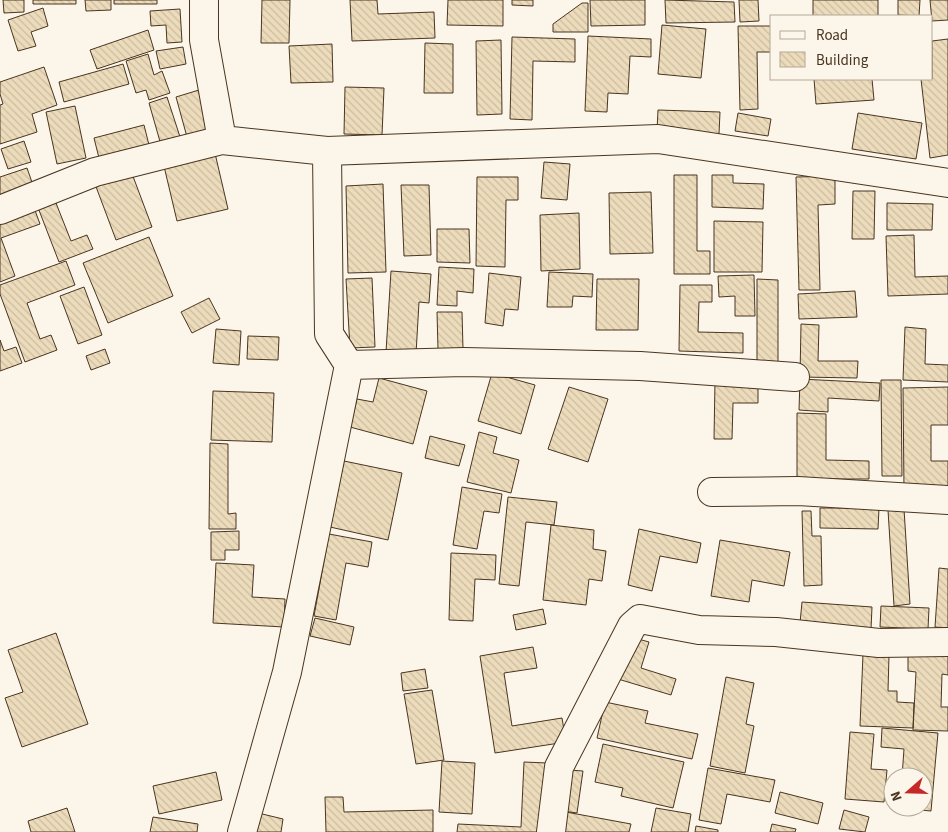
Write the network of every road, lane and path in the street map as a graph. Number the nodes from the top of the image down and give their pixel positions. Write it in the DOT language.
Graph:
graph roads {
  1 [pos="204,0"];
  2 [pos="222,140"];
  3 [pos="327,151"];
  4 [pos="948,183"];
  5 [pos="0,210"];
  6 [pos="349,365"];
  7 [pos="795,376"];
  8 [pos="712,492"];
  9 [pos="948,500"];
  10 [pos="948,642"];
  11 [pos="242,832"];
  12 [pos="551,832"];
  1 -- 2 [label="street"];
  2 -- 3 [label="street"];
  2 -- 5 [label="street"];
  3 -- 4 [label="street"];
  3 -- 6 [label="street"];
  6 -- 7 [label="street"];
  6 -- 11 [label="street"];
  8 -- 9 [label="street"];
  10 -- 12 [label="street"];
}
